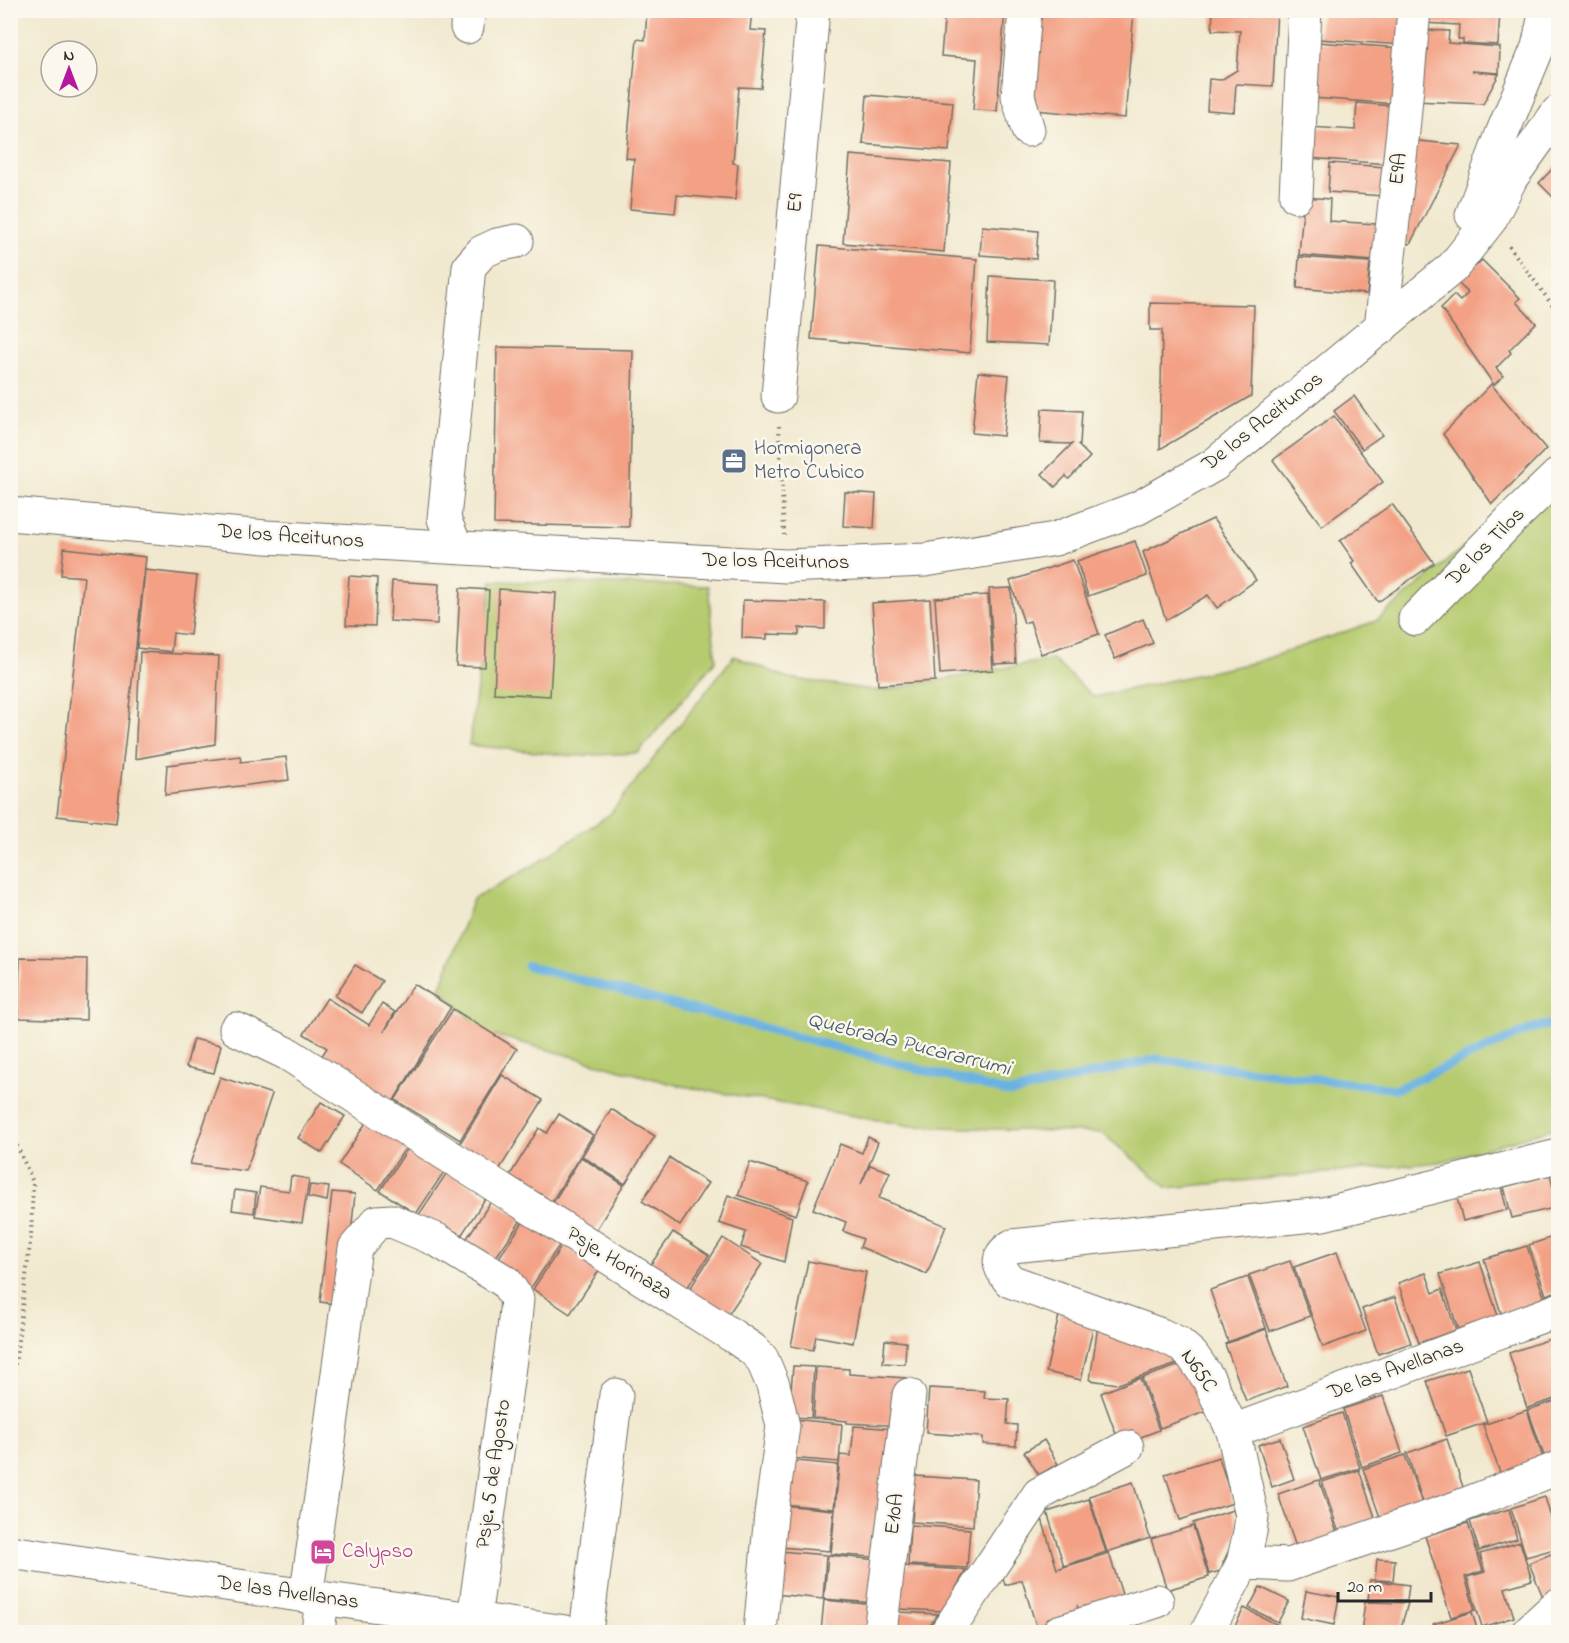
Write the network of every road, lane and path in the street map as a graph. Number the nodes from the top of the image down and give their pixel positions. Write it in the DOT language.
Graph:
graph roads {
  1 [pos="813,10"];
  2 [pos="1025,10"];
  3 [pos="1305,10"];
  4 [pos="1414,10"];
  5 [pos="1546,10"];
  6 [pos="1558,112"];
  7 [pos="1028,130"];
  8 [pos="1296,196"];
  9 [pos="1490,220"];
  10 [pos="517,241"];
  11 [pos="1453,267"];
  12 [pos="1558,313"];
  13 [pos="1380,328"];
  14 [pos="778,396"];
  15 [pos="1558,475"];
  16 [pos="10,514"];
  17 [pos="456,547"];
  18 [pos="786,566"];
  19 [pos="1415,619"];
  20 [pos="236,1029"];
  21 [pos="10,1136"];
  22 [pos="1558,1156"];
  23 [pos="1558,1310"];
  24 [pos="616,1395"];
  25 [pos="909,1395"];
  26 [pos="10,1405"];
  27 [pos="1233,1431"];
  28 [pos="1127,1447"];
  29 [pos="1558,1468"];
  30 [pos="10,1552"];
  31 [pos="1243,1563"];
  32 [pos="314,1597"];
  33 [pos="1157,1601"];
  34 [pos="1558,1605"];
  35 [pos="474,1619"];
  36 [pos="318,1632"];
  37 [pos="566,1632"];
  38 [pos="585,1632"];
  39 [pos="760,1632"];
  40 [pos="880,1632"];
  41 [pos="947,1632"];
  42 [pos="1059,1632"];
  43 [pos="1208,1632"];
  44 [pos="1528,1632"];
  1 -- 14 [label="street, E9"];
  2 -- 7 [label="street"];
  3 -- 8 [label="street"];
  4 -- 13 [label="street, E9A"];
  5 -- 11 [label="street, De los Aceitunos"];
  6 -- 9 [label="street, De los Aceitunos"];
  9 -- 11 [label="street, De los Aceitunos"];
  9 -- 12 [label="path"];
  10 -- 17 [label="street"];
  11 -- 13 [label="street, De los Aceitunos"];
  13 -- 18 [label="street, De los Aceitunos"];
  14 -- 18 [label="path"];
  15 -- 19 [label="street, De los Tilos"];
  16 -- 17 [label="street, De los Aceitunos"];
  17 -- 18 [label="street, De los Aceitunos"];
  20 -- 39 [label="street, Psje. Horinaza"];
  21 -- 26 [label="path"];
  22 -- 27 [label="street, N65C"];
  23 -- 27 [label="street, De las Avellanas"];
  24 -- 38 [label="street"];
  25 -- 40 [label="street, E10A"];
  27 -- 31 [label="street, N65C"];
  28 -- 41 [label="street"];
  29 -- 31 [label="street"];
  30 -- 32 [label="street, De las Avellanas"];
  31 -- 43 [label="street, N65C"];
  32 -- 35 [label="street, De las Avellanas"];
  32 -- 35 [label="street, Psje. 5 de Agosto"];
  32 -- 36 [label="street, Psje. 5 de Agosto"];
  33 -- 42 [label="street"];
  34 -- 44 [label="street"];
  35 -- 37 [label="street, De las Avellanas"];
}
